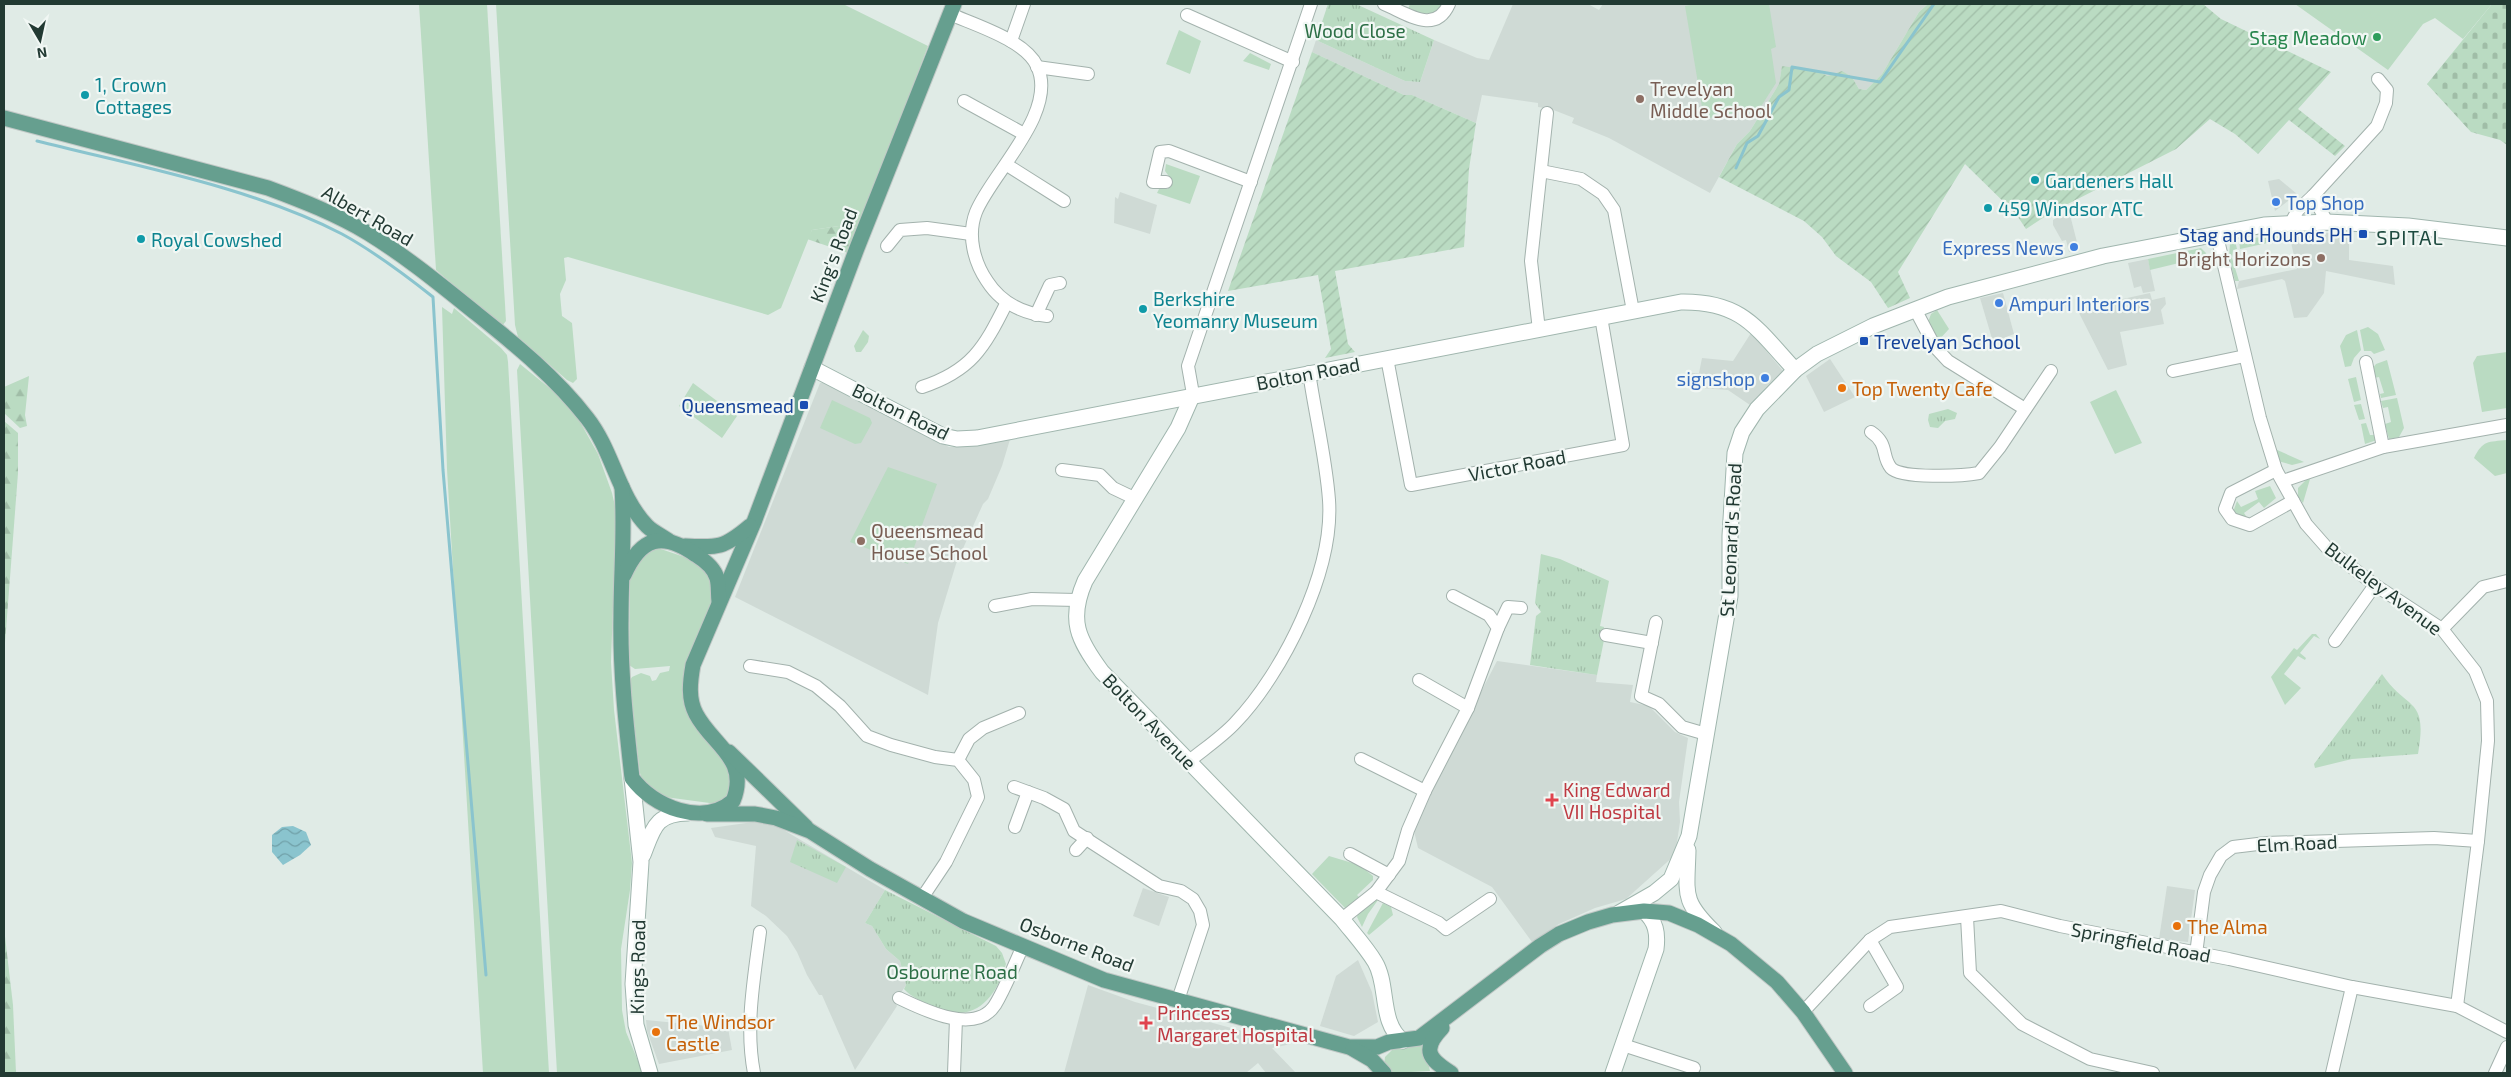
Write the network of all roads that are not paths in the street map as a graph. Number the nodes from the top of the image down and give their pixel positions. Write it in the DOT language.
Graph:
graph roads {
  1 [pos="1024,4"];
  2 [pos="1311,4"];
  3 [pos="1384,4"];
  4 [pos="1449,4"];
  5 [pos="952,9"];
  6 [pos="1188,15"];
  7 [pos="1010,41"];
  8 [pos="1293,62"];
  9 [pos="1037,67"];
  10 [pos="1088,74"];
  11 [pos="2378,79"];
  12 [pos="964,101"];
  13 [pos="1547,113"];
  14 [pos="4,118"];
  15 [pos="1024,134"];
  16 [pos="1006,165"];
  17 [pos="1541,172"];
  18 [pos="1166,182"];
  19 [pos="1251,182"];
  20 [pos="2313,196"];
  21 [pos="1064,201"];
  22 [pos="2327,222"];
  23 [pos="2290,224"];
  24 [pos="971,234"];
  25 [pos="2218,236"];
  26 [pos="2507,238"];
  27 [pos="887,246"];
  28 [pos="1060,283"];
  29 [pos="1006,304"];
  30 [pos="1915,308"];
  31 [pos="1633,311"];
  32 [pos="1601,317"];
  33 [pos="1539,330"];
  34 [pos="2245,356"];
  35 [pos="1387,358"];
  36 [pos="2366,362"];
  37 [pos="812,368"];
  38 [pos="1795,370"];
  39 [pos="2051,371"];
  40 [pos="2173,371"];
  41 [pos="1309,372"];
  42 [pos="922,387"];
  43 [pos="1193,394"];
  44 [pos="2025,409"];
  45 [pos="2507,425"];
  46 [pos="1871,432"];
  47 [pos="2383,447"];
  48 [pos="1062,470"];
  49 [pos="2280,475"];
  50 [pos="622,487"];
  51 [pos="1134,498"];
  52 [pos="2293,501"];
  53 [pos="754,522"];
  54 [pos="676,543"];
  55 [pos="622,581"];
  56 [pos="2507,581"];
  57 [pos="2375,585"];
  58 [pos="1453,596"];
  59 [pos="1077,600"];
  60 [pos="719,602"];
  61 [pos="995,606"];
  62 [pos="1521,608"];
  63 [pos="1656,622"];
  64 [pos="1498,628"];
  65 [pos="2442,629"];
  66 [pos="1606,635"];
  67 [pos="2335,641"];
  68 [pos="1652,643"];
  69 [pos="750,666"];
  70 [pos="1419,680"];
  71 [pos="1468,708"];
  72 [pos="1019,713"];
  73 [pos="1706,734"];
  74 [pos="724,748"];
  75 [pos="1361,758"];
  76 [pos="958,760"];
  77 [pos="1188,762"];
  78 [pos="632,778"];
  79 [pos="1014,787"];
  80 [pos="1424,791"];
  81 [pos="1028,792"];
  82 [pos="700,814"];
  83 [pos="1015,827"];
  84 [pos="810,831"];
  85 [pos="1688,836"];
  86 [pos="1086,838"];
  87 [pos="2478,841"];
  88 [pos="1076,850"];
  89 [pos="1350,854"];
  90 [pos="641,858"];
  91 [pos="1389,875"];
  92 [pos="1376,892"];
  93 [pos="922,898"];
  94 [pos="1490,899"];
  95 [pos="1644,911"];
  96 [pos="1619,914"];
  97 [pos="1967,917"];
  98 [pos="1342,919"];
  99 [pos="760,932"];
  100 [pos="1715,933"];
  101 [pos="1870,940"];
  102 [pos="1023,946"];
  103 [pos="2196,954"];
  104 [pos="2352,987"];
  105 [pos="898,998"];
  106 [pos="1178,1000"];
  107 [pos="1870,1006"];
  108 [pos="2457,1006"];
  109 [pos="1456,1012"];
  110 [pos="1803,1012"];
  111 [pos="1387,1014"];
  112 [pos="956,1019"];
  113 [pos="2507,1032"];
  114 [pos="1404,1041"];
  115 [pos="1623,1045"];
  116 [pos="1382,1046"];
  117 [pos="1349,1047"];
  118 [pos="2507,1047"];
  119 [pos="1694,1068"];
  120 [pos="1378,1070"];
  121 [pos="650,1073"];
  122 [pos="754,1073"];
  123 [pos="954,1073"];
  124 [pos="1451,1073"];
  125 [pos="1613,1073"];
  126 [pos="1845,1073"];
  127 [pos="2152,1073"];
  128 [pos="2332,1073"];
  129 [pos="2495,1073"];
  1 -- 7 [label="street"];
  2 -- 8 [label="street"];
  3 -- 4 [label="street"];
  5 -- 7 [label="street"];
  5 -- 37 [label="main road, King's Road"];
  6 -- 8 [label="street"];
  7 -- 9 [label="street"];
  8 -- 19 [label="street"];
  9 -- 10 [label="street"];
  9 -- 15 [label="street"];
  11 -- 20 [label="street"];
  12 -- 15 [label="street"];
  13 -- 17 [label="street"];
  14 -- 50 [label="main road, Albert Road"];
  15 -- 16 [label="street"];
  16 -- 21 [label="street"];
  16 -- 24 [label="street"];
  17 -- 31 [label="street"];
  17 -- 33 [label="street"];
  18 -- 19 [label="street"];
  19 -- 43 [label="street"];
  20 -- 22 [label="street"];
  20 -- 23 [label="street"];
  22 -- 23 [label="street, St Leonard's Road"];
  22 -- 26 [label="street, St Leonard's Road"];
  23 -- 25 [label="street, St Leonard's Road"];
  24 -- 27 [label="street"];
  24 -- 29 [label="street"];
  25 -- 30 [label="street, St Leonard's Road"];
  25 -- 34 [label="street, Bulkeley Avenue"];
  28 -- 29 [label="street"];
  29 -- 42 [label="street"];
  30 -- 38 [label="street, St Leonard's Road"];
  30 -- 44 [label="street"];
  31 -- 32 [label="street, Bolton Road"];
  31 -- 38 [label="street, Bolton Road"];
  32 -- 33 [label="street, Bolton Road"];
  32 -- 35 [label="street, Victor Road"];
  33 -- 35 [label="street, Bolton Road"];
  34 -- 40 [label="street"];
  34 -- 49 [label="street, Bulkeley Avenue"];
  35 -- 41 [label="street, Bolton Road"];
  36 -- 47 [label="street"];
  37 -- 43 [label="street, Bolton Road"];
  37 -- 53 [label="main road, King's Road"];
  38 -- 73 [label="street, St Leonard's Road"];
  39 -- 44 [label="street"];
  41 -- 43 [label="street, Bolton Road"];
  41 -- 77 [label="street"];
  43 -- 51 [label="street, Bolton Avenue"];
  44 -- 46 [label="street"];
  45 -- 47 [label="street"];
  47 -- 49 [label="street"];
  48 -- 51 [label="street"];
  49 -- 52 [label="street, Bulkeley Avenue"];
  49 -- 52 [label="street"];
  50 -- 54 [label="main road, Albert Road"];
  50 -- 55 [label="main road, Albert Road"];
  51 -- 59 [label="street, Bolton Avenue"];
  52 -- 57 [label="street, Bulkeley Avenue"];
  53 -- 54 [label="main road, King's Road"];
  53 -- 60 [label="main road, King's Road"];
  54 -- 55 [label="main road, King's Road"];
  54 -- 60 [label="main road, Albert Road"];
  55 -- 78 [label="main road, Albert Road"];
  56 -- 65 [label="street"];
  57 -- 65 [label="street, Bulkeley Avenue"];
  57 -- 67 [label="street"];
  58 -- 64 [label="street"];
  59 -- 61 [label="street"];
  59 -- 77 [label="street, Bolton Avenue"];
  60 -- 74 [label="main road, King's Road"];
  62 -- 64 [label="street"];
  63 -- 68 [label="street"];
  64 -- 71 [label="street"];
  65 -- 87 [label="street, Bulkeley Avenue"];
  66 -- 68 [label="street"];
  68 -- 73 [label="street"];
  69 -- 76 [label="street"];
  70 -- 71 [label="street"];
  71 -- 80 [label="street"];
  72 -- 76 [label="street"];
  73 -- 85 [label="street, St Leonard's Road"];
  74 -- 82 [label="main road"];
  74 -- 84 [label="main road, Osborne Road"];
  75 -- 80 [label="street"];
  76 -- 93 [label="street"];
  77 -- 98 [label="street, Bolton Avenue"];
  78 -- 82 [label="main road, Osborne Road"];
  78 -- 90 [label="street, Kings Road"];
  79 -- 81 [label="street"];
  80 -- 91 [label="street"];
  81 -- 83 [label="street"];
  81 -- 86 [label="street"];
  82 -- 84 [label="main road, Osborne Road"];
  82 -- 90 [label="street, Kings Road"];
  84 -- 93 [label="main road, Osborne Road"];
  85 -- 96 [label="street, St Leonard's Road"];
  85 -- 100 [label="street, St Leonard's Road"];
  86 -- 88 [label="street"];
  86 -- 106 [label="street"];
  87 -- 103 [label="street, Elm Road"];
  87 -- 108 [label="street, Bulkeley Avenue"];
  89 -- 91 [label="street"];
  90 -- 121 [label="street, Kings Road"];
  91 -- 92 [label="street"];
  92 -- 94 [label="street"];
  92 -- 98 [label="street"];
  93 -- 102 [label="main road, Osborne Road"];
  95 -- 96 [label="main road"];
  95 -- 100 [label="main road"];
  95 -- 115 [label="street"];
  96 -- 109 [label="main road"];
  97 -- 101 [label="street, Springfield Road"];
  97 -- 103 [label="street, Springfield Road"];
  97 -- 127 [label="street"];
  98 -- 111 [label="street, Bolton Avenue"];
  99 -- 122 [label="street"];
  100 -- 110 [label="main road"];
  101 -- 107 [label="street"];
  101 -- 110 [label="street, Springfield Road"];
  102 -- 106 [label="main road, Osborne Road"];
  102 -- 112 [label="street"];
  103 -- 104 [label="street, Springfield Road"];
  104 -- 108 [label="street, Springfield Road"];
  104 -- 128 [label="street"];
  105 -- 112 [label="street"];
  106 -- 117 [label="main road, Osborne Road"];
  108 -- 113 [label="street, Springfield Road"];
  109 -- 114 [label="main road, Osborne Road"];
  109 -- 124 [label="main road"];
  110 -- 126 [label="main road"];
  111 -- 114 [label="street, Bolton Avenue"];
  111 -- 116 [label="street, Bolton Avenue"];
  112 -- 123 [label="street"];
  114 -- 116 [label="main road, Osborne Road"];
  115 -- 119 [label="street"];
  115 -- 125 [label="street"];
  116 -- 117 [label="main road, Osborne Road"];
  116 -- 120 [label="main road"];
  117 -- 120 [label="main road, Osborne Road"];
  118 -- 129 [label="street"];
}
